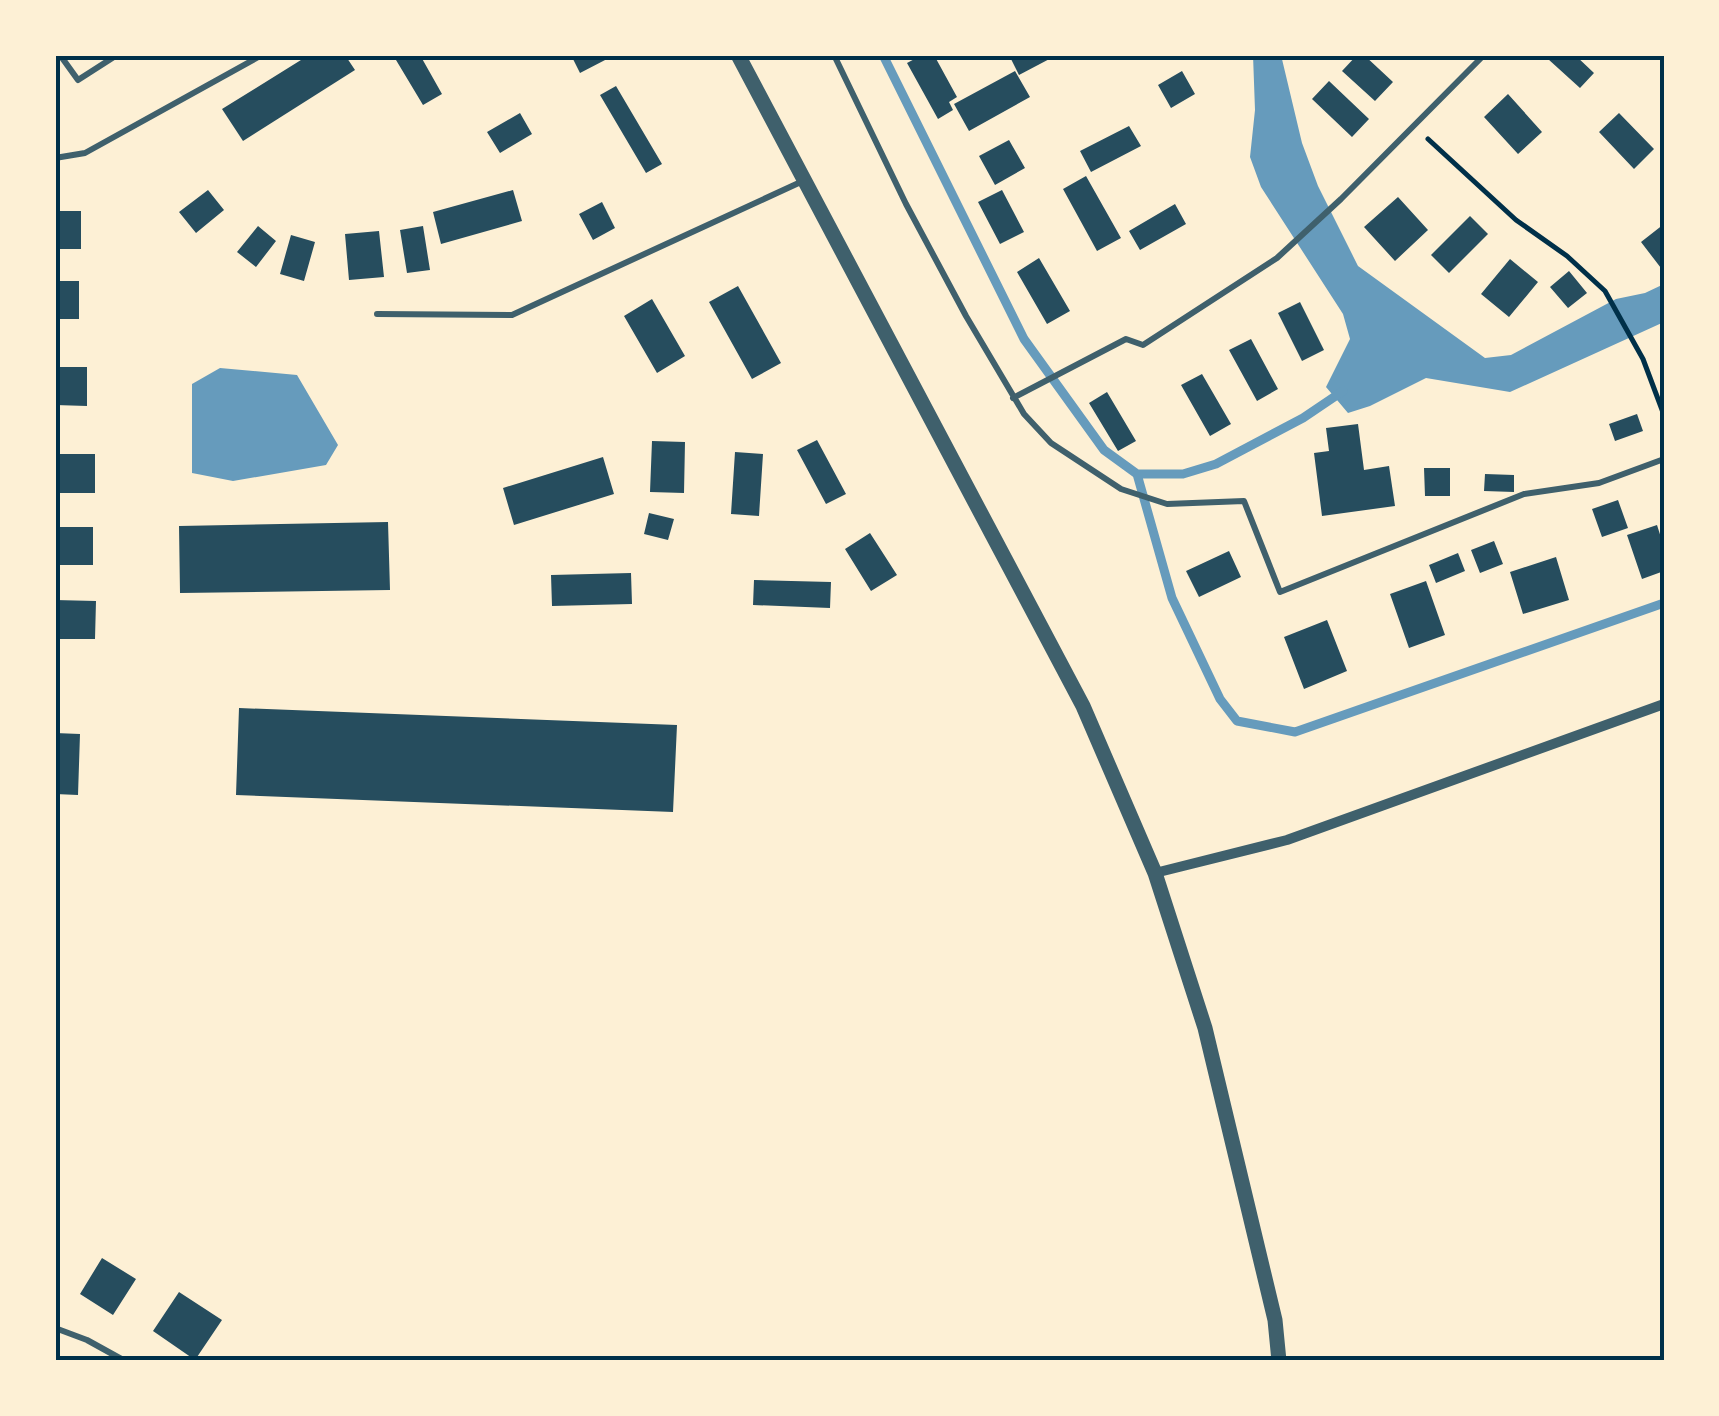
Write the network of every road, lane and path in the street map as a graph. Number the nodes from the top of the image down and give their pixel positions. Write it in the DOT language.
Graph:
graph roads {
  1 [pos="60,55"];
  2 [pos="117,55"];
  3 [pos="262,55"];
  4 [pos="738,55"];
  5 [pos="834,55"];
  6 [pos="1484,55"];
  7 [pos="1413,126"];
  8 [pos="55,158"];
  9 [pos="804,180"];
  10 [pos="376,314"];
  11 [pos="1014,398"];
  12 [pos="1664,415"];
  13 [pos="1664,459"];
  14 [pos="1664,704"];
  15 [pos="1156,873"];
  16 [pos="55,1328"];
  17 [pos="124,1361"];
  18 [pos="1279,1361"];
  1 -- 2 [label="lane"];
  3 -- 8 [label="lane"];
  4 -- 9 [label="street"];
  5 -- 11 [label="lane"];
  6 -- 7 [label="lane"];
  7 -- 11 [label="lane"];
  7 -- 12 [label="path"];
  9 -- 10 [label="lane"];
  9 -- 15 [label="street"];
  11 -- 13 [label="lane"];
  14 -- 15 [label="street"];
  15 -- 18 [label="street"];
  16 -- 17 [label="lane"];
}
